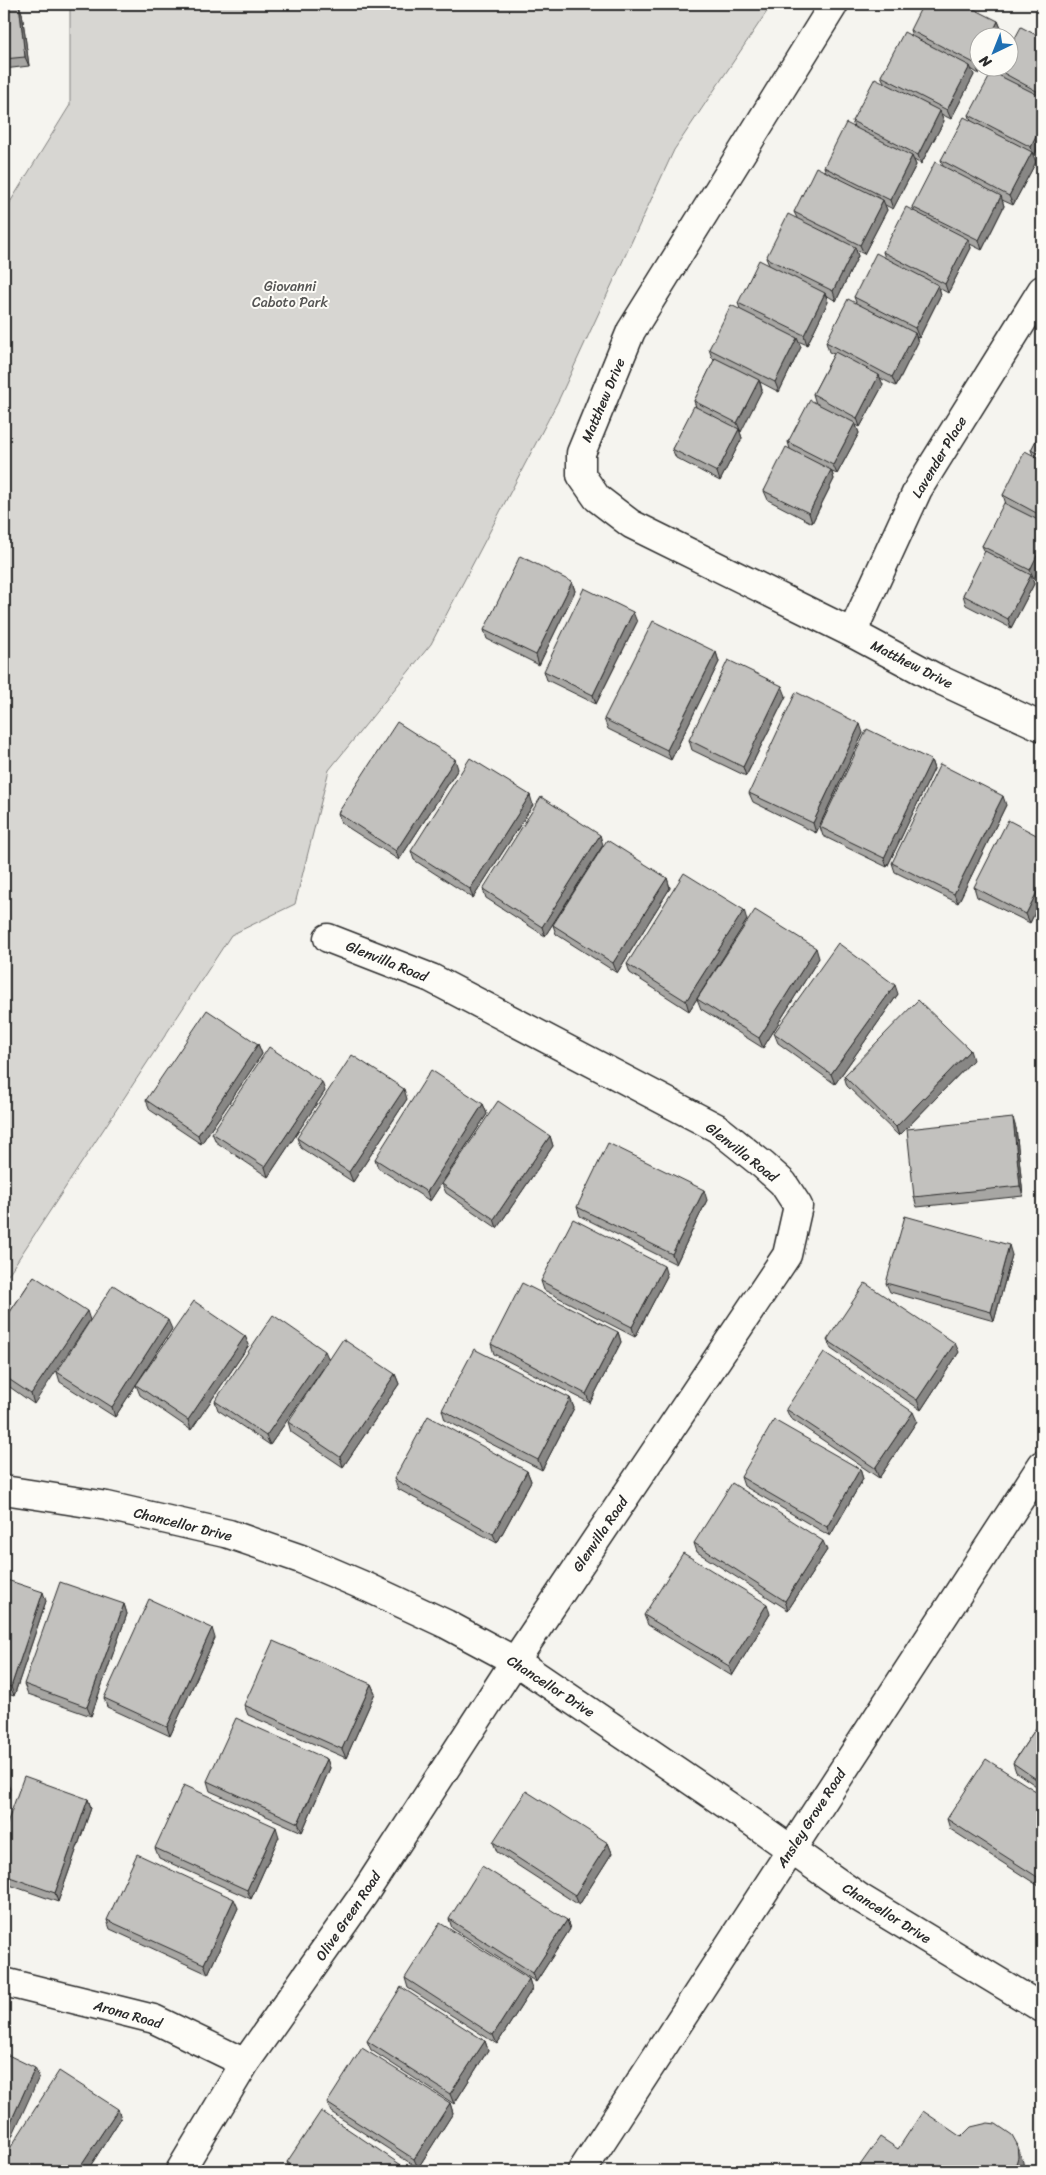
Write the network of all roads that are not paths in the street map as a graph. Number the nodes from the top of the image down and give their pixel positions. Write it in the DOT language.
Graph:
graph roads {
  1 [pos="834,4"];
  2 [pos="1042,290"];
  3 [pos="852,633"];
  4 [pos="1042,727"];
  5 [pos="328,938"];
  6 [pos="1042,1466"];
  7 [pos="4,1490"];
  8 [pos="515,1661"];
  9 [pos="791,1849"];
  10 [pos="4,1982"];
  11 [pos="1042,2008"];
  12 [pos="246,2063"];
  13 [pos="180,2171"];
  14 [pos="582,2171"];
  1 -- 3 [label="street, Matthew Drive"];
  2 -- 3 [label="street, Lavender Place"];
  3 -- 4 [label="street, Matthew Drive"];
  5 -- 8 [label="street, Glenvilla Road"];
  6 -- 9 [label="street, Ansley Grove Road"];
  7 -- 8 [label="street, Chancellor Drive"];
  8 -- 9 [label="street, Chancellor Drive"];
  8 -- 12 [label="street, Olive Green Road"];
  9 -- 11 [label="street, Chancellor Drive"];
  9 -- 14 [label="street, Ansley Grove Road"];
  10 -- 12 [label="street, Arona Road"];
  12 -- 13 [label="street, Olive Green Road"];
}
